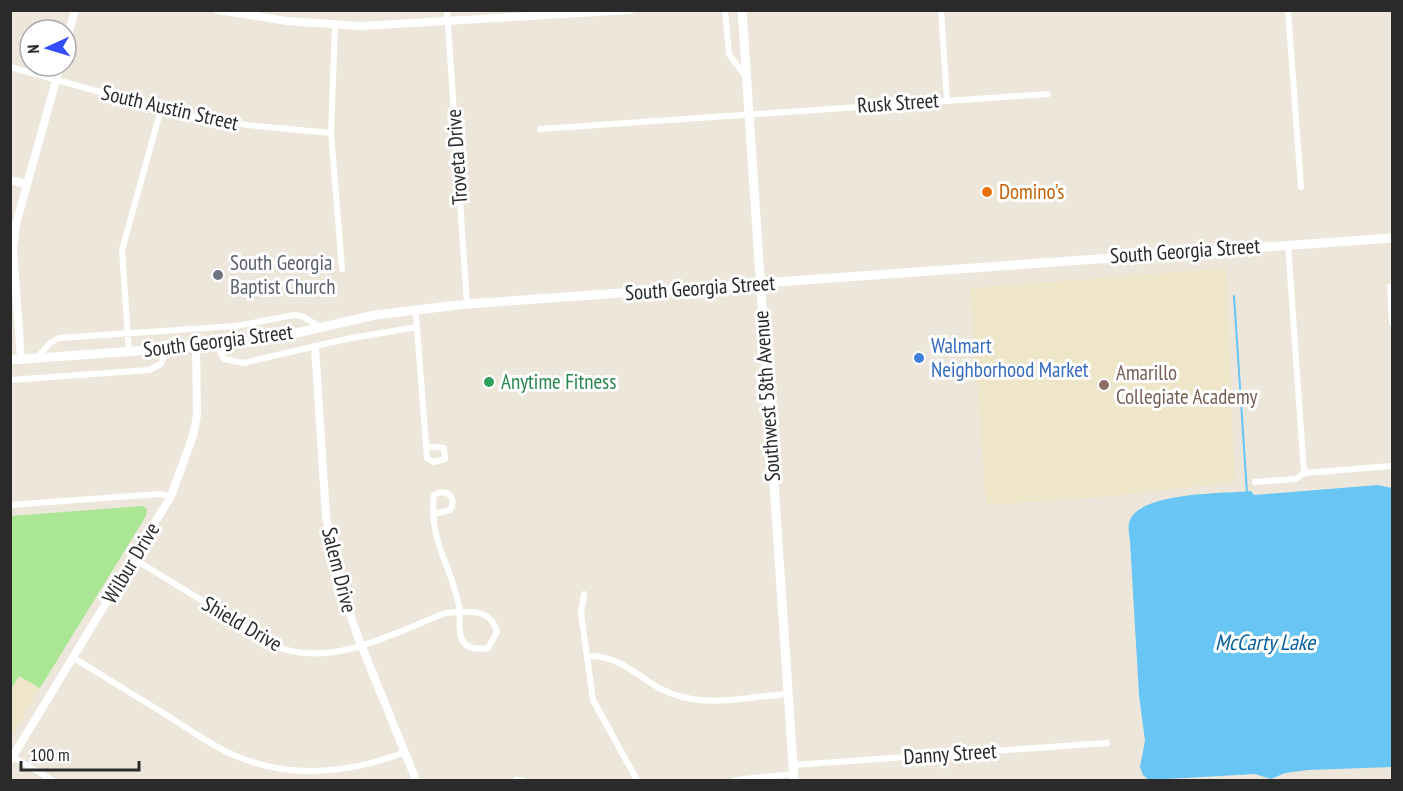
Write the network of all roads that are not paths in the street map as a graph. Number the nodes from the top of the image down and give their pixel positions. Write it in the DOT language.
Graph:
graph roads {
  1 [pos="219,10"];
  2 [pos="447,10"];
  3 [pos="630,10"];
  4 [pos="725,10"];
  5 [pos="742,10"];
  6 [pos="941,10"];
  7 [pos="1288,10"];
  8 [pos="447,22"];
  9 [pos="335,25"];
  10 [pos="10,67"];
  11 [pos="746,78"];
  12 [pos="56,80"];
  13 [pos="1048,94"];
  14 [pos="947,99"];
  15 [pos="161,109"];
  16 [pos="749,114"];
  17 [pos="540,129"];
  18 [pos="331,133"];
  19 [pos="10,180"];
  20 [pos="26,184"];
  21 [pos="1301,187"];
  22 [pos="1392,238"];
  23 [pos="1288,244"];
  24 [pos="342,269"];
  25 [pos="759,284"];
  26 [pos="1390,287"];
  27 [pos="467,304"];
  28 [pos="416,309"];
  29 [pos="1392,323"];
  30 [pos="320,327"];
  31 [pos="417,327"];
  32 [pos="128,334"];
  33 [pos="217,345"];
  34 [pos="196,347"];
  35 [pos="315,347"];
  36 [pos="167,349"];
  37 [pos="129,352"];
  38 [pos="37,358"];
  39 [pos="16,360"];
  40 [pos="10,380"];
  41 [pos="426,446"];
  42 [pos="1392,466"];
  43 [pos="1304,473"];
  44 [pos="1255,482"];
  45 [pos="171,496"];
  46 [pos="10,506"];
  47 [pos="433,514"];
  48 [pos="134,559"];
  49 [pos="584,594"];
  50 [pos="460,612"];
  51 [pos="361,645"];
  52 [pos="587,656"];
  53 [pos="74,658"];
  54 [pos="788,694"];
  55 [pos="1107,743"];
  56 [pos="405,752"];
  57 [pos="12,759"];
  58 [pos="794,773"];
  59 [pos="52,780"];
  60 [pos="416,780"];
  61 [pos="516,780"];
  62 [pos="522,780"];
  63 [pos="637,780"];
  64 [pos="735,780"];
  1 -- 9 [label="street"];
  2 -- 8 [label="street, Troveta Drive"];
  3 -- 8 [label="street"];
  4 -- 11 [label="street"];
  5 -- 11 [label="main road, Southwest 58th Avenue"];
  6 -- 14 [label="street"];
  7 -- 21 [label="street"];
  8 -- 9 [label="street"];
  8 -- 27 [label="street, Troveta Drive"];
  9 -- 18 [label="street"];
  10 -- 12 [label="street, South Austin Street"];
  11 -- 16 [label="main road, Southwest 58th Avenue"];
  12 -- 15 [label="street, South Austin Street"];
  12 -- 20 [label="street"];
  13 -- 14 [label="street, Rusk Street"];
  14 -- 16 [label="street, Rusk Street"];
  15 -- 18 [label="street, South Austin Street"];
  15 -- 32 [label="street"];
  16 -- 17 [label="street, Rusk Street"];
  16 -- 25 [label="main road, Southwest 58th Avenue"];
  18 -- 24 [label="street"];
  19 -- 20 [label="street"];
  20 -- 39 [label="street"];
  22 -- 23 [label="main road, South Georgia Street"];
  23 -- 25 [label="main road, South Georgia Street"];
  23 -- 43 [label="street"];
  25 -- 27 [label="main road, South Georgia Street"];
  25 -- 54 [label="main road, Southwest 58th Avenue"];
  26 -- 29 [label="street"];
  27 -- 28 [label="main road, South Georgia Street"];
  28 -- 30 [label="main road, South Georgia Street"];
  28 -- 31 [label="street"];
  30 -- 32 [label="street"];
  30 -- 33 [label="main road, South Georgia Street"];
  31 -- 35 [label="street"];
  31 -- 41 [label="street"];
  32 -- 37 [label="street"];
  32 -- 38 [label="street"];
  33 -- 34 [label="main road, South Georgia Street"];
  33 -- 35 [label="street"];
  34 -- 36 [label="main road, South Georgia Street"];
  34 -- 45 [label="street, Wilbur Drive"];
  35 -- 51 [label="street, Salem Drive"];
  36 -- 37 [label="main road, South Georgia Street"];
  36 -- 40 [label="street"];
  37 -- 38 [label="main road, South Georgia Street"];
  38 -- 39 [label="main road, South Georgia Street"];
  42 -- 43 [label="street"];
  43 -- 44 [label="street"];
  45 -- 46 [label="street"];
  45 -- 48 [label="street, Wilbur Drive"];
  47 -- 50 [label="street"];
  48 -- 51 [label="street, Shield Drive"];
  48 -- 53 [label="street, Wilbur Drive"];
  49 -- 52 [label="street"];
  50 -- 50 [label="street"];
  50 -- 51 [label="street, Shield Drive"];
  51 -- 56 [label="street, Salem Drive"];
  52 -- 54 [label="street"];
  52 -- 63 [label="street"];
  53 -- 56 [label="street"];
  53 -- 57 [label="street, Wilbur Drive"];
  54 -- 58 [label="main road, Southwest 58th Avenue"];
  55 -- 58 [label="street, Danny Street"];
  56 -- 60 [label="street, Salem Drive"];
  57 -- 59 [label="street"];
  58 -- 64 [label="street, Danny Street"];
  61 -- 62 [label="street"];
}
